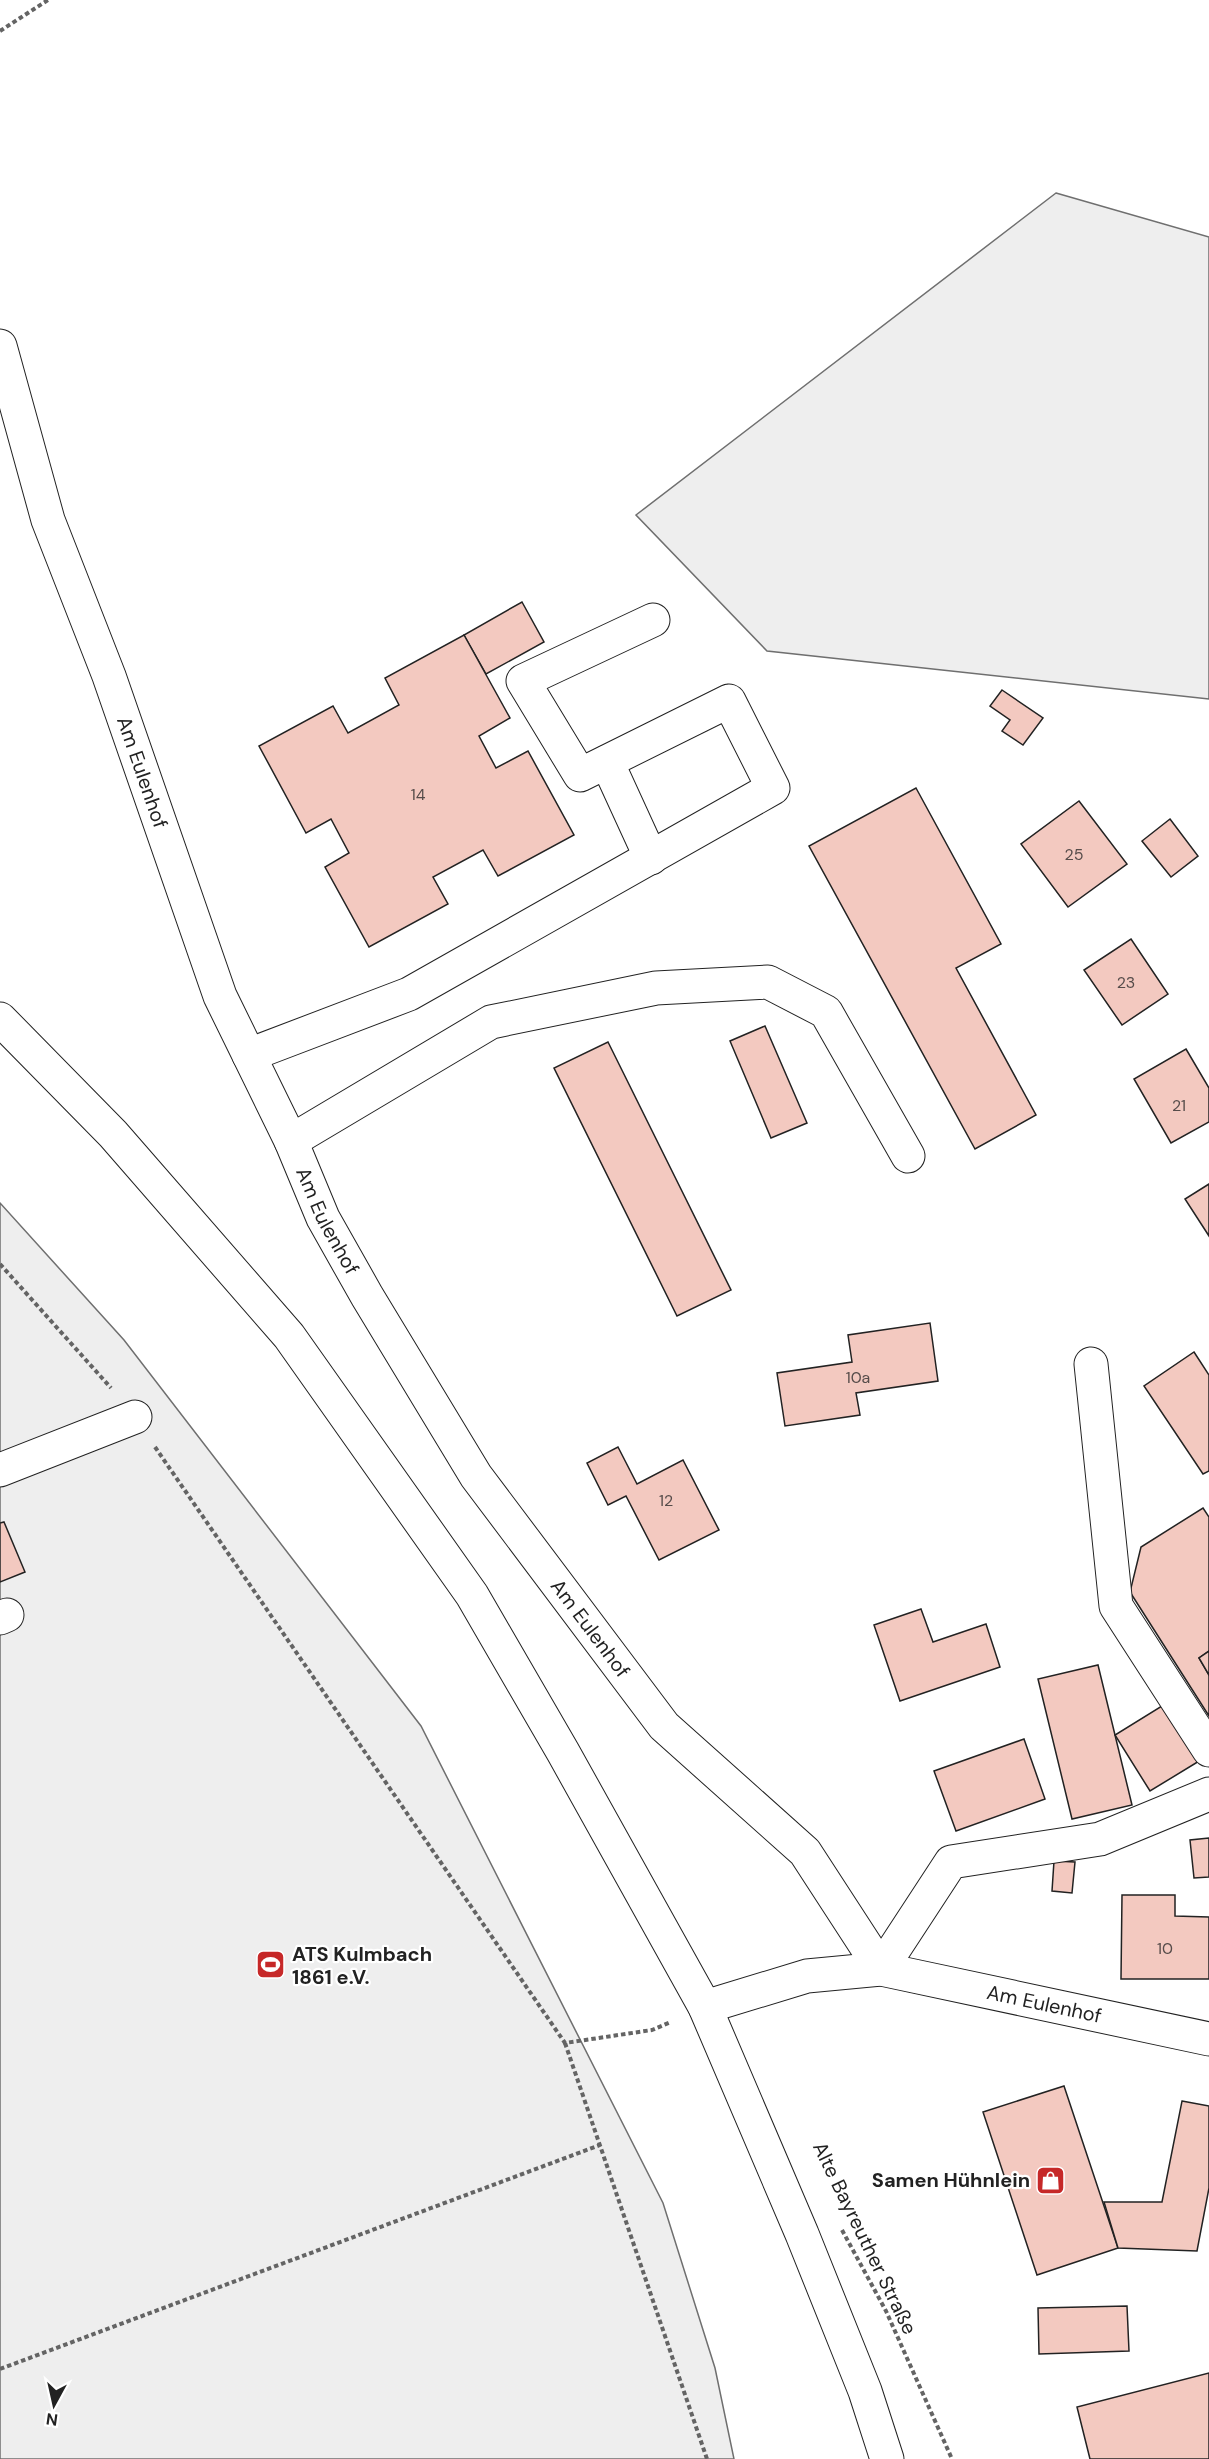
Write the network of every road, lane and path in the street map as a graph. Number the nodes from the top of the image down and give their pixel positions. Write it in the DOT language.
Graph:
graph roads {
  1 [pos="48,0"];
  2 [pos="0,31"];
  3 [pos="0,346"];
  4 [pos="653,620"];
  5 [pos="607,762"];
  6 [pos="651,858"];
  7 [pos="0,1019"];
  8 [pos="249,1055"];
  9 [pos="291,1141"];
  10 [pos="909,1156"];
  11 [pos="0,1264"];
  12 [pos="1091,1364"];
  13 [pos="135,1417"];
  14 [pos="0,1470"];
  15 [pos="1209,1750"];
  16 [pos="1209,1794"];
  17 [pos="881,1970"];
  18 [pos="705,2007"];
  19 [pos="1209,2039"];
  20 [pos="565,2043"];
  21 [pos="600,2145"];
  22 [pos="837,2221"];
  23 [pos="0,2369"];
  24 [pos="707,2459"];
  25 [pos="887,2459"];
  26 [pos="952,2459"];
  1 -- 2 [label="path"];
  3 -- 8 [label="street, Am Eulenhof"];
  4 -- 5 [label="street"];
  5 -- 6 [label="street"];
  5 -- 6 [label="street"];
  6 -- 8 [label="street"];
  7 -- 18 [label="street"];
  8 -- 9 [label="street, Am Eulenhof"];
  9 -- 10 [label="street"];
  9 -- 17 [label="street, Am Eulenhof"];
  11 -- 13 [label="path"];
  12 -- 15 [label="street"];
  13 -- 14 [label="street"];
  13 -- 20 [label="path"];
  16 -- 17 [label="street"];
  17 -- 18 [label="street, Am Eulenhof"];
  17 -- 19 [label="street, Am Eulenhof"];
  18 -- 20 [label="path"];
  18 -- 25 [label="street"];
  20 -- 21 [label="path"];
  21 -- 23 [label="path"];
  21 -- 24 [label="path"];
  22 -- 26 [label="path, Alte Bayreuther Straße"];
}
